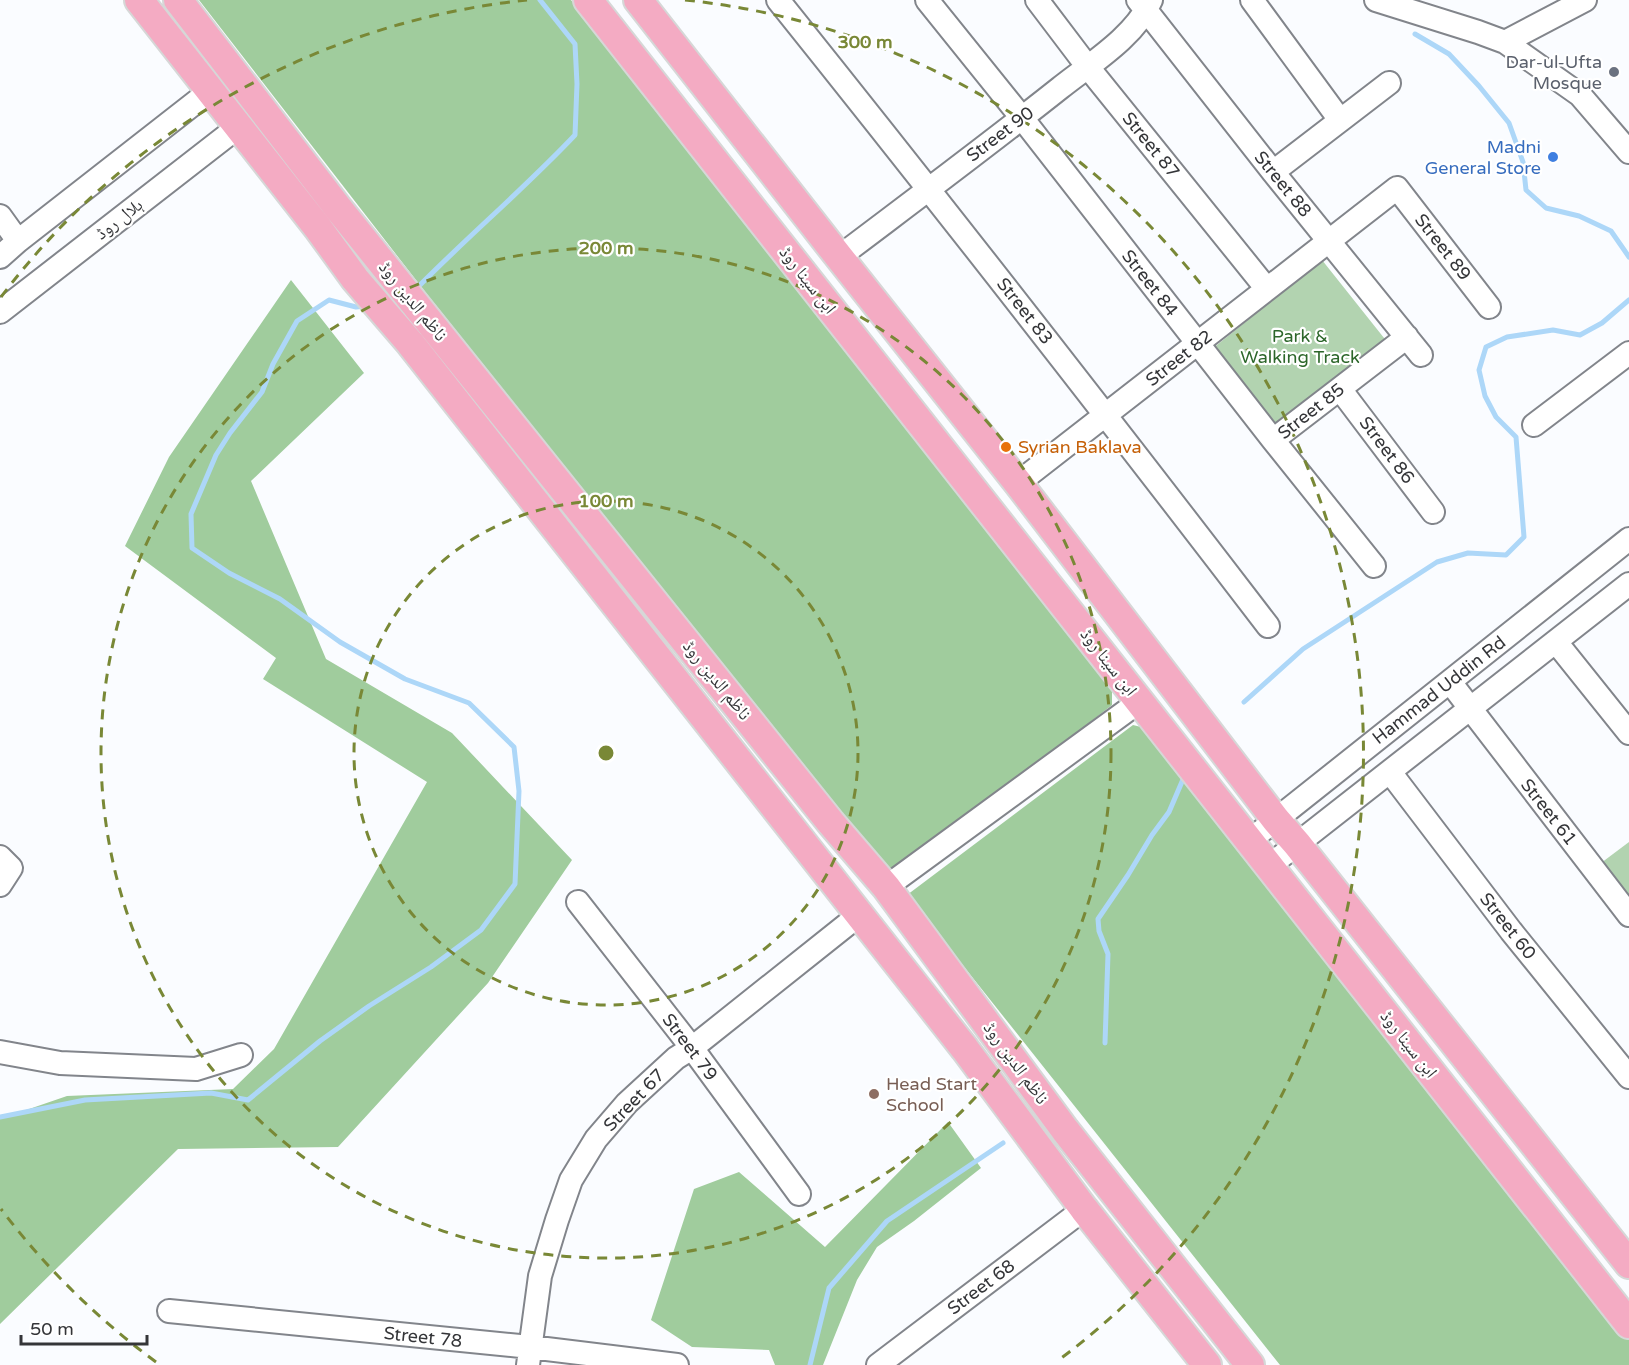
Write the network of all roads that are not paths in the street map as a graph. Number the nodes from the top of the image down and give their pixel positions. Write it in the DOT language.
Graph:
graph roads {
  1 [pos="139,0"];
  2 [pos="178,0"];
  3 [pos="588,0"];
  4 [pos="638,0"];
  5 [pos="778,0"];
  6 [pos="927,0"];
  7 [pos="1037,0"];
  8 [pos="1252,0"];
  9 [pos="1376,0"];
  10 [pos="1585,0"];
  11 [pos="1145,4"];
  12 [pos="1432,9"];
  13 [pos="1505,42"];
  14 [pos="1087,66"];
  15 [pos="1389,82"];
  16 [pos="210,91"];
  17 [pos="1022,118"];
  18 [pos="1340,120"];
  19 [pos="238,127"];
  20 [pos="1629,152"];
  21 [pos="1273,172"];
  22 [pos="929,188"];
  23 [pos="1397,188"];
  24 [pos="338,208"];
  25 [pos="0,216"];
  26 [pos="318,228"];
  27 [pos="18,240"];
  28 [pos="1328,241"];
  29 [pos="0,257"];
  30 [pos="839,257"];
  31 [pos="1267,289"];
  32 [pos="1489,307"];
  33 [pos="0,312"];
  34 [pos="1407,337"];
  35 [pos="1197,343"];
  36 [pos="1629,352"];
  37 [pos="1422,355"];
  38 [pos="1340,389"];
  39 [pos="1106,414"];
  40 [pos="1534,425"];
  41 [pos="1273,440"];
  42 [pos="1018,483"];
  43 [pos="1433,512"];
  44 [pos="1629,539"];
  45 [pos="1374,566"];
  46 [pos="1625,596"];
  47 [pos="1108,599"];
  48 [pos="1077,622"];
  49 [pos="1268,626"];
  50 [pos="1556,642"];
  51 [pos="1450,682"];
  52 [pos="1140,701"];
  53 [pos="1470,709"];
  54 [pos="1629,733"];
  55 [pos="1390,772"];
  56 [pos="1276,820"];
  57 [pos="831,823"];
  58 [pos="1250,841"];
  59 [pos="1297,844"];
  60 [pos="805,845"];
  61 [pos="0,857"];
  62 [pos="1269,866"];
  63 [pos="0,885"];
  64 [pos="886,887"];
  65 [pos="578,902"];
  66 [pos="860,915"];
  67 [pos="1629,915"];
  68 [pos="692,1048"];
  69 [pos="0,1052"];
  70 [pos="241,1055"];
  71 [pos="1629,1077"];
  72 [pos="1065,1130"];
  73 [pos="1040,1150"];
  74 [pos="799,1194"];
  75 [pos="1084,1209"];
  76 [pos="1629,1264"];
  77 [pos="168,1311"];
  78 [pos="1629,1324"];
  79 [pos="529,1356"];
  80 [pos="677,1365"];
  81 [pos="878,1365"];
  82 [pos="1207,1365"];
  83 [pos="1250,1365"];
  1 -- 16 [label="main road, ناظم الدین روڈ"];
  2 -- 24 [label="main road, ناظم الدین روڈ"];
  3 -- 48 [label="main road, ابن سینا روڈ"];
  4 -- 30 [label="main road, ابن سینا روڈ"];
  5 -- 22 [label="street, Street 83"];
  6 -- 17 [label="street, Street 84"];
  7 -- 14 [label="street, Street 87"];
  8 -- 18 [label="street"];
  9 -- 12 [label="street"];
  10 -- 13 [label="street"];
  11 -- 14 [label="street, Street 90"];
  11 -- 21 [label="street, Street 88"];
  12 -- 13 [label="street"];
  13 -- 20 [label="street"];
  14 -- 17 [label="street, Street 90"];
  14 -- 31 [label="street, Street 87"];
  15 -- 18 [label="street"];
  16 -- 19 [label="main road, ناظم الدین روڈ"];
  16 -- 27 [label="street"];
  17 -- 22 [label="street, Street 90"];
  17 -- 35 [label="street, Street 84"];
  18 -- 21 [label="street"];
  19 -- 26 [label="main road, ناظم الدین روڈ"];
  19 -- 33 [label="street, ہلال روڈ"];
  21 -- 28 [label="street, Street 88"];
  22 -- 30 [label="street, Street 90"];
  22 -- 39 [label="street, Street 83"];
  23 -- 28 [label="street, Street 82"];
  23 -- 32 [label="street, Street 89"];
  24 -- 26 [label="main road"];
  24 -- 57 [label="main road, ناظم الدین روڈ"];
  25 -- 27 [label="street"];
  26 -- 60 [label="main road, ناظم الدین روڈ"];
  27 -- 29 [label="street"];
  28 -- 31 [label="street, Street 82"];
  28 -- 34 [label="street, Street 88"];
  30 -- 42 [label="main road, ابن سینا روڈ"];
  31 -- 35 [label="street, Street 82"];
  34 -- 37 [label="street, Street 88"];
  34 -- 38 [label="street, Street 85"];
  35 -- 39 [label="street, Street 82"];
  35 -- 41 [label="street, Street 84"];
  36 -- 40 [label="street"];
  38 -- 41 [label="street, Street 85"];
  38 -- 43 [label="street, Street 86"];
  39 -- 42 [label="street, Street 82"];
  39 -- 49 [label="street, Street 83"];
  41 -- 45 [label="street, Street 84"];
  42 -- 47 [label="main road, ابن سینا روڈ"];
  44 -- 51 [label="street, Hammad Uddin Rd"];
  46 -- 50 [label="street, Hammad Uddin Rd"];
  47 -- 48 [label="main road"];
  47 -- 56 [label="main road, ابن سینا روڈ"];
  48 -- 52 [label="main road, ابن سینا روڈ"];
  50 -- 53 [label="street, Hammad Uddin Rd"];
  50 -- 54 [label="street"];
  51 -- 53 [label="street, Street 61"];
  51 -- 56 [label="street, Hammad Uddin Rd"];
  52 -- 58 [label="main road, ابن سینا روڈ"];
  52 -- 64 [label="street"];
  53 -- 55 [label="street, Hammad Uddin Rd"];
  53 -- 67 [label="street, Street 61"];
  55 -- 59 [label="street, Hammad Uddin Rd"];
  55 -- 71 [label="street, Street 60"];
  56 -- 58 [label="street, Hammad Uddin Rd"];
  56 -- 59 [label="main road, ابن سینا روڈ"];
  57 -- 60 [label="main road"];
  57 -- 64 [label="main road, ناظم الدین روڈ"];
  58 -- 62 [label="main road, ابن سینا روڈ"];
  59 -- 62 [label="street, Hammad Uddin Rd"];
  59 -- 76 [label="main road, ابن سینا روڈ"];
  60 -- 66 [label="main road, ناظم الدین روڈ"];
  61 -- 63 [label="street"];
  62 -- 78 [label="main road, ابن سینا روڈ"];
  64 -- 72 [label="main road, ناظم الدین روڈ"];
  65 -- 68 [label="street, Street 79"];
  66 -- 68 [label="street, Street 67"];
  66 -- 73 [label="main road, ناظم الدین روڈ"];
  68 -- 74 [label="street, Street 79"];
  68 -- 79 [label="street, Street 67"];
  69 -- 70 [label="street"];
  72 -- 73 [label="main road"];
  72 -- 83 [label="main road, ناظم الدین روڈ"];
  73 -- 75 [label="main road, ناظم الدین روڈ"];
  75 -- 81 [label="street, Street 68"];
  75 -- 82 [label="main road, ناظم الدین روڈ"];
  77 -- 79 [label="street, Street 78"];
  79 -- 80 [label="street, Street 78"];
}
